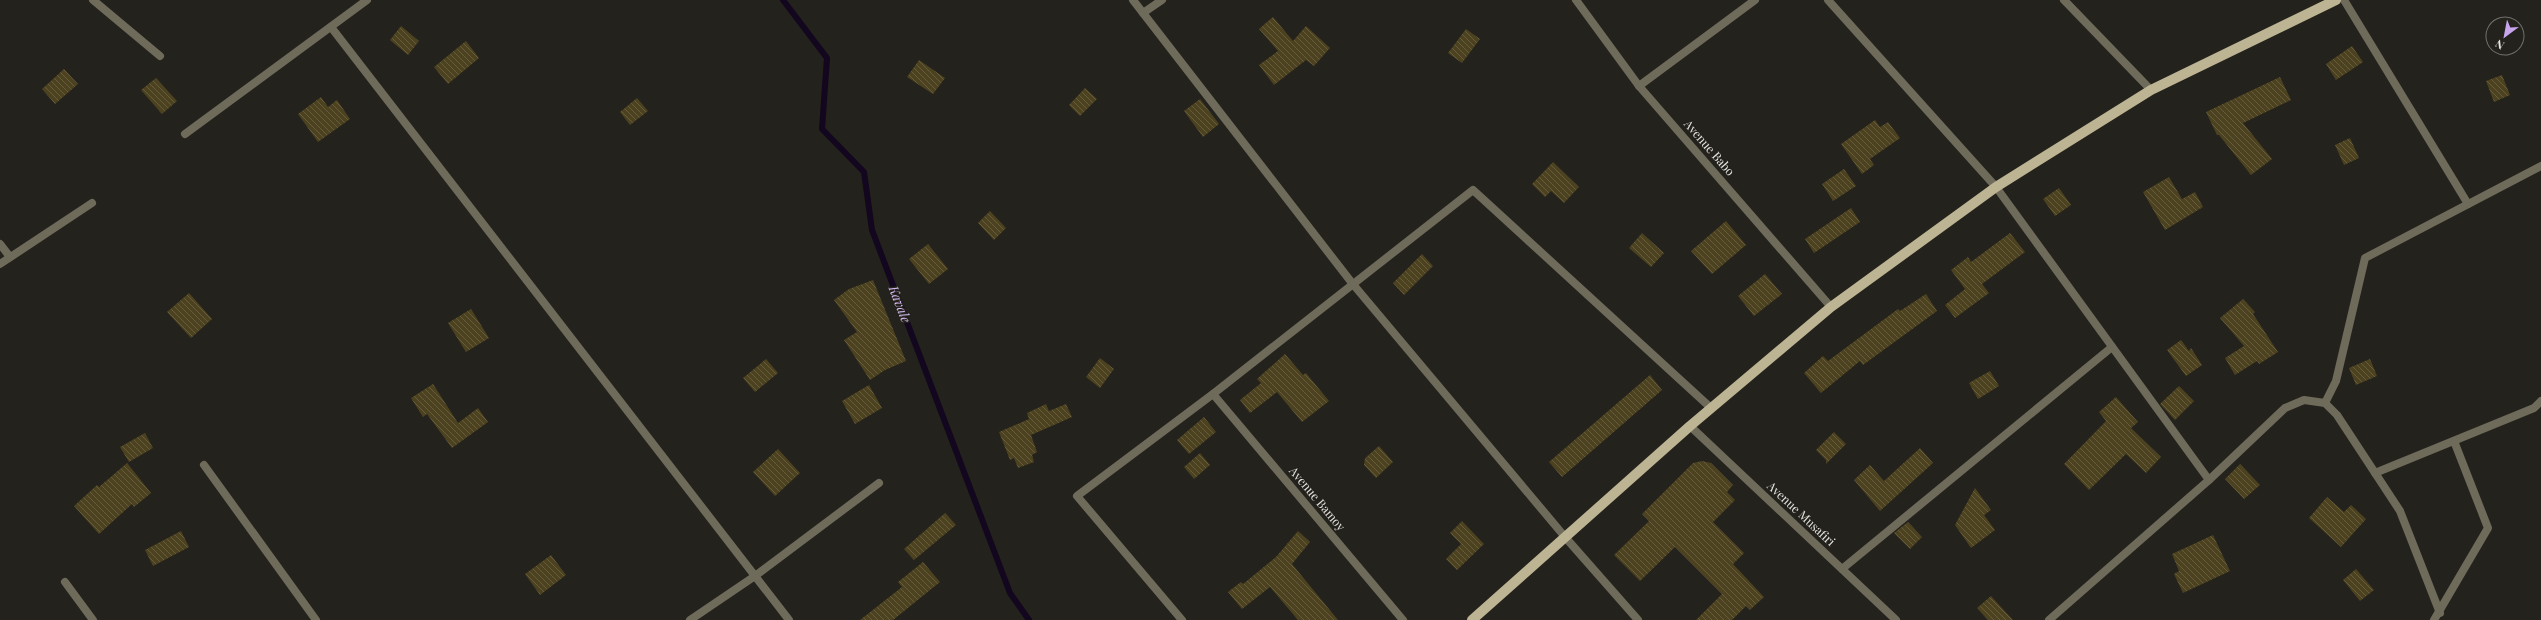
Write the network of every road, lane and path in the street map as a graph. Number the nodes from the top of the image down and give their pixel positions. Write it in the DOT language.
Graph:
graph roads {
  1 [pos="93,0"];
  2 [pos="1133,0"];
  3 [pos="1162,0"];
  4 [pos="1576,0"];
  5 [pos="1755,0"];
  6 [pos="1828,0"];
  7 [pos="2064,0"];
  8 [pos="2336,0"];
  9 [pos="2344,0"];
  10 [pos="364,1"];
  11 [pos="1143,13"];
  12 [pos="330,27"];
  13 [pos="160,56"];
  14 [pos="1639,86"];
  15 [pos="2151,90"];
  16 [pos="186,134"];
  17 [pos="2541,166"];
  18 [pos="1996,187"];
  19 [pos="92,203"];
  20 [pos="2468,204"];
  21 [pos="0,244"];
  22 [pos="10,257"];
  23 [pos="0,264"];
  24 [pos="1352,283"];
  25 [pos="1831,307"];
  26 [pos="2112,347"];
  27 [pos="1213,394"];
  28 [pos="2541,401"];
  29 [pos="2325,404"];
  30 [pos="1711,408"];
  31 [pos="1690,426"];
  32 [pos="2454,441"];
  33 [pos="204,464"];
  34 [pos="2375,473"];
  35 [pos="2209,480"];
  36 [pos="879,483"];
  37 [pos="1565,537"];
  38 [pos="1842,569"];
  39 [pos="755,576"];
  40 [pos="65,582"];
  41 [pos="2440,613"];
  42 [pos="93,620"];
  43 [pos="316,620"];
  44 [pos="690,620"];
  45 [pos="789,620"];
  46 [pos="1182,620"];
  47 [pos="1402,620"];
  48 [pos="1472,620"];
  49 [pos="1638,620"];
  50 [pos="1896,620"];
  51 [pos="2049,620"];
  52 [pos="2434,620"];
  1 -- 13 [label="street"];
  2 -- 11 [label="street"];
  3 -- 11 [label="street"];
  4 -- 14 [label="street, Avenue Babo"];
  5 -- 14 [label="street"];
  6 -- 18 [label="street"];
  7 -- 15 [label="street"];
  8 -- 15 [label="main road"];
  9 -- 20 [label="street"];
  10 -- 12 [label="street"];
  11 -- 24 [label="street"];
  12 -- 16 [label="street"];
  12 -- 39 [label="street"];
  14 -- 25 [label="street, Avenue Babo"];
  15 -- 18 [label="main road"];
  17 -- 20 [label="street"];
  18 -- 25 [label="main road"];
  18 -- 26 [label="street"];
  19 -- 22 [label="street"];
  20 -- 29 [label="street"];
  21 -- 22 [label="street"];
  22 -- 23 [label="street"];
  24 -- 27 [label="street"];
  24 -- 30 [label="street"];
  24 -- 37 [label="street"];
  25 -- 30 [label="main road"];
  26 -- 35 [label="street"];
  26 -- 38 [label="street"];
  27 -- 46 [label="street"];
  27 -- 47 [label="street, Avenue Bamoy"];
  28 -- 32 [label="street"];
  29 -- 34 [label="street"];
  29 -- 35 [label="street"];
  30 -- 31 [label="main road"];
  31 -- 37 [label="main road"];
  31 -- 38 [label="street, Avenue Musafiri"];
  32 -- 34 [label="street"];
  32 -- 41 [label="street"];
  33 -- 43 [label="street"];
  34 -- 41 [label="street"];
  35 -- 51 [label="street"];
  36 -- 39 [label="street"];
  37 -- 48 [label="main road"];
  37 -- 49 [label="street"];
  38 -- 50 [label="street, Avenue Musafiri"];
  39 -- 44 [label="street"];
  39 -- 45 [label="street"];
  40 -- 42 [label="street"];
  41 -- 52 [label="street"];
}
